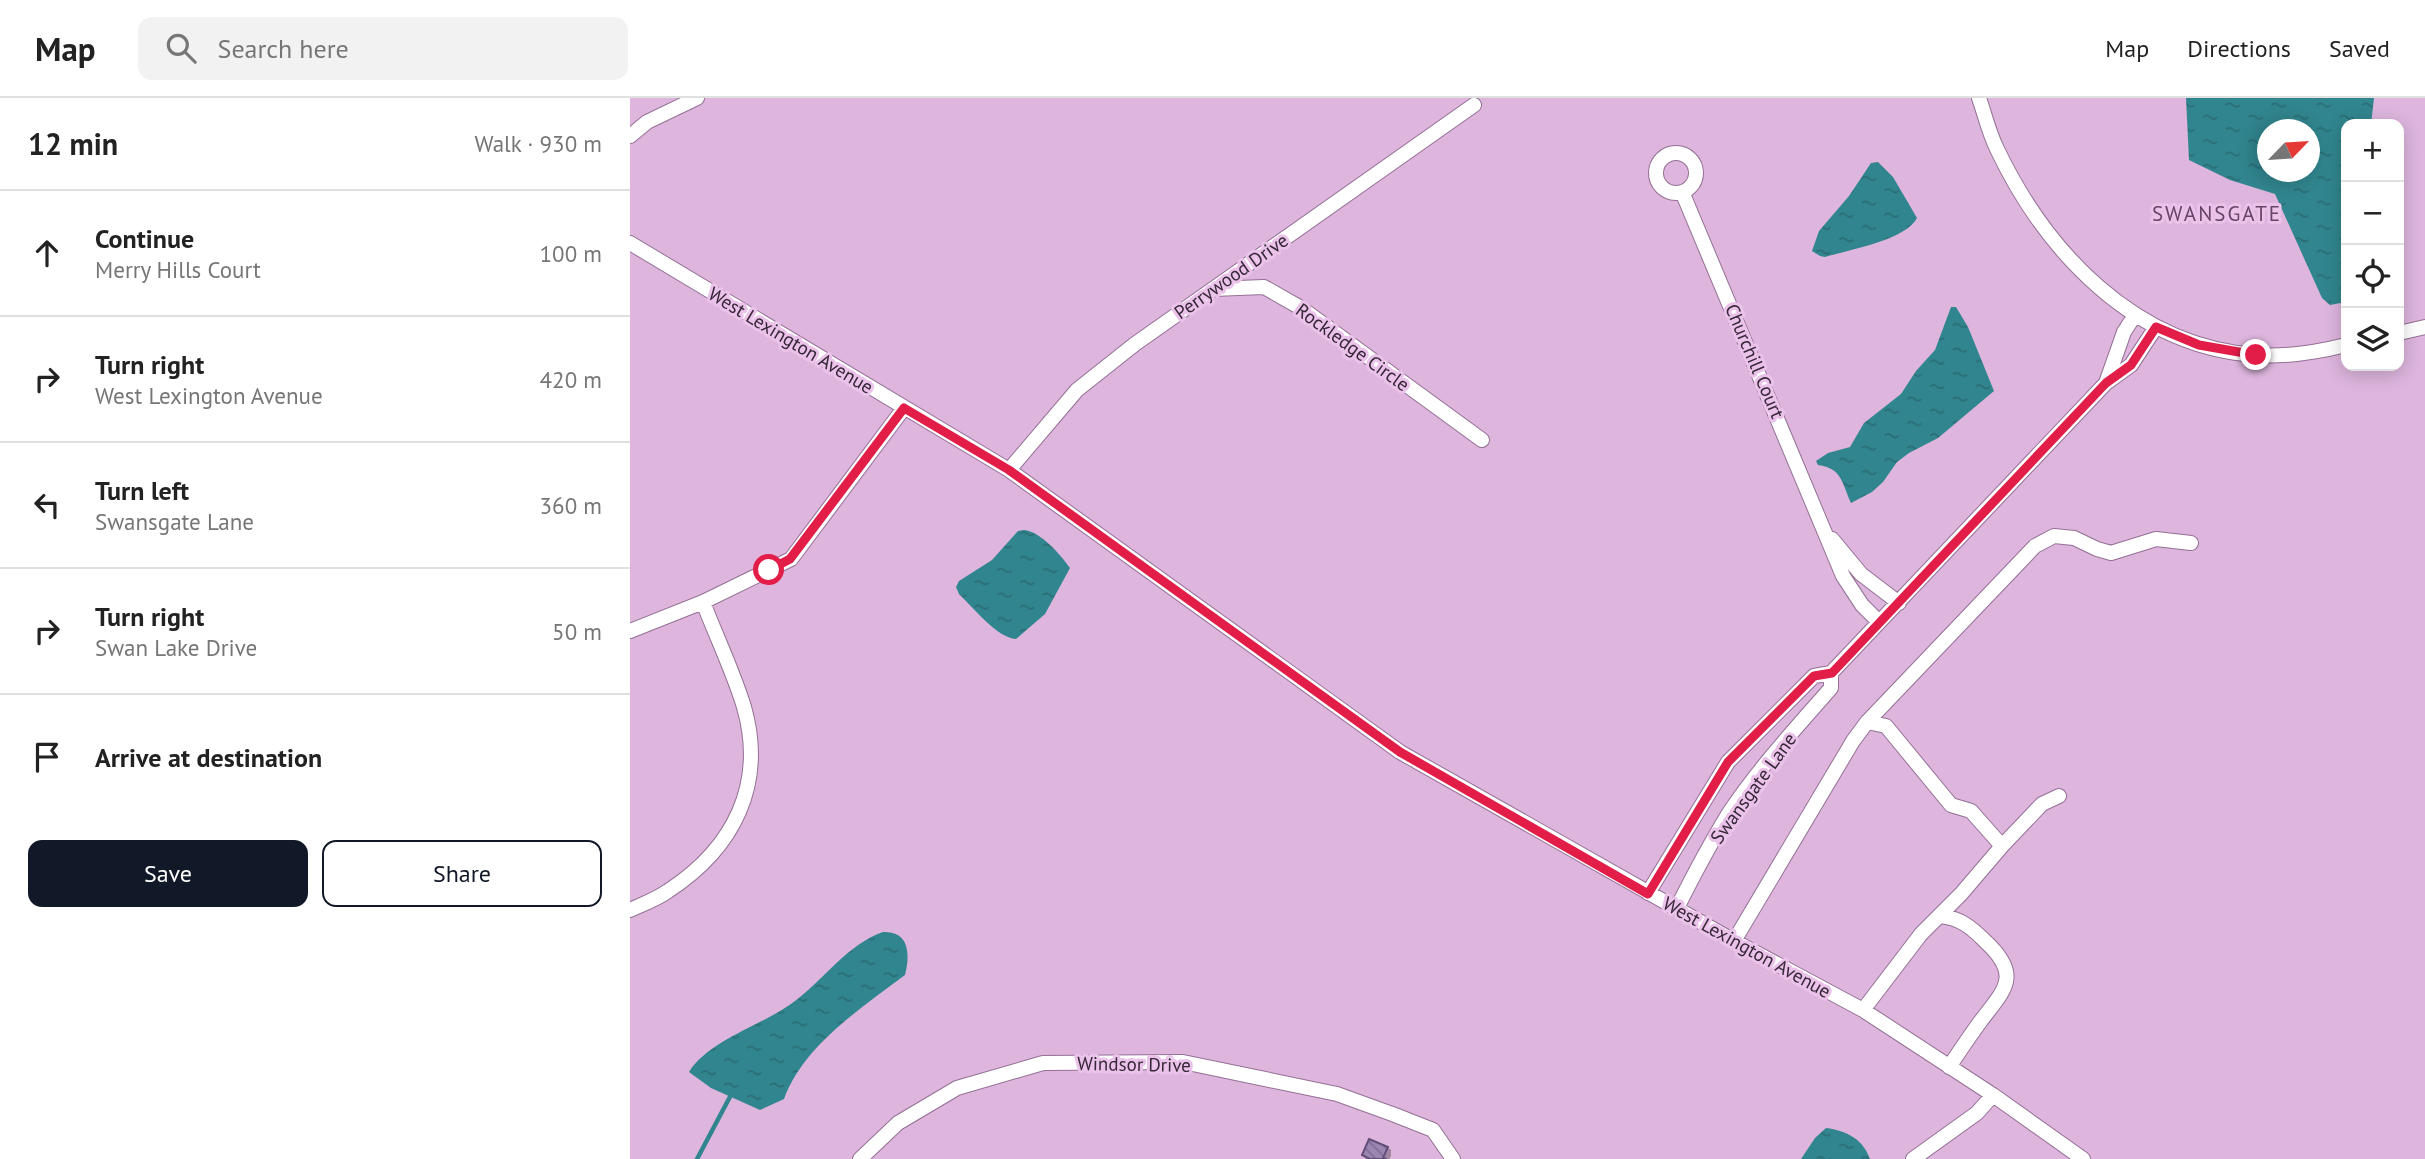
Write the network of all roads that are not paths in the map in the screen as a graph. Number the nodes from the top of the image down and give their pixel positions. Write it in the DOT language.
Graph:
graph roads {
  1 [pos="697,98"];
  2 [pos="1979,98"];
  3 [pos="1474,105"];
  4 [pos="630,136"];
  5 [pos="1684,194"];
  6 [pos="630,243"];
  7 [pos="1212,289"];
  8 [pos="2135,315"];
  9 [pos="2156,327"];
  10 [pos="2425,327"];
  11 [pos="2404,332"];
  12 [pos="2341,346"];
  13 [pos="2106,383"];
  14 [pos="904,408"];
  15 [pos="1482,440"];
  16 [pos="1009,470"];
  17 [pos="1824,530"];
  18 [pos="2191,543"];
  19 [pos="703,602"];
  20 [pos="1899,603"];
  21 [pos="1879,622"];
  22 [pos="630,631"];
  23 [pos="1832,673"];
  24 [pos="1867,722"];
  25 [pos="2059,796"];
  26 [pos="2002,846"];
  27 [pos="1648,894"];
  28 [pos="1677,908"];
  29 [pos="630,910"];
  30 [pos="1940,916"];
  31 [pos="1734,941"];
  32 [pos="1863,1010"];
  33 [pos="1949,1067"];
  34 [pos="1993,1095"];
  35 [pos="860,1159"];
  36 [pos="1453,1159"];
  37 [pos="1913,1159"];
  38 [pos="2082,1159"];
  1 -- 4 [label="street"];
  2 -- 8 [label="street"];
  3 -- 7 [label="street, Perrywood Drive"];
  5 -- 17 [label="street, Churchill Court"];
  6 -- 14 [label="street, West Lexington Avenue"];
  7 -- 15 [label="street, Rockledge Circle"];
  7 -- 16 [label="street, Perrywood Drive"];
  8 -- 9 [label="street"];
  8 -- 13 [label="street, Swansgate Lane"];
  9 -- 12 [label="street"];
  9 -- 13 [label="street, Swansgate Lane"];
  10 -- 11 [label="street"];
  13 -- 20 [label="street, Swansgate Lane"];
  14 -- 16 [label="street, West Lexington Avenue"];
  14 -- 19 [label="street"];
  16 -- 27 [label="street, West Lexington Avenue"];
  17 -- 20 [label="street, Churchill Court"];
  17 -- 21 [label="street, Churchill Court"];
  18 -- 24 [label="street"];
  19 -- 22 [label="street"];
  19 -- 29 [label="street"];
  20 -- 21 [label="street, Swansgate Lane"];
  21 -- 23 [label="street, Swansgate Lane"];
  23 -- 27 [label="street, Swansgate Lane"];
  23 -- 28 [label="street, Swansgate Lane"];
  24 -- 26 [label="street"];
  24 -- 31 [label="street"];
  25 -- 26 [label="street"];
  26 -- 30 [label="street"];
  27 -- 28 [label="street, West Lexington Avenue"];
  28 -- 31 [label="street, West Lexington Avenue"];
  30 -- 32 [label="street"];
  30 -- 33 [label="street"];
  31 -- 32 [label="street, West Lexington Avenue"];
  32 -- 33 [label="street, West Lexington Avenue"];
  33 -- 34 [label="street, West Lexington Avenue"];
  34 -- 37 [label="street"];
  34 -- 38 [label="street, West Lexington Avenue"];
  35 -- 36 [label="street, Windsor Drive"];
}
